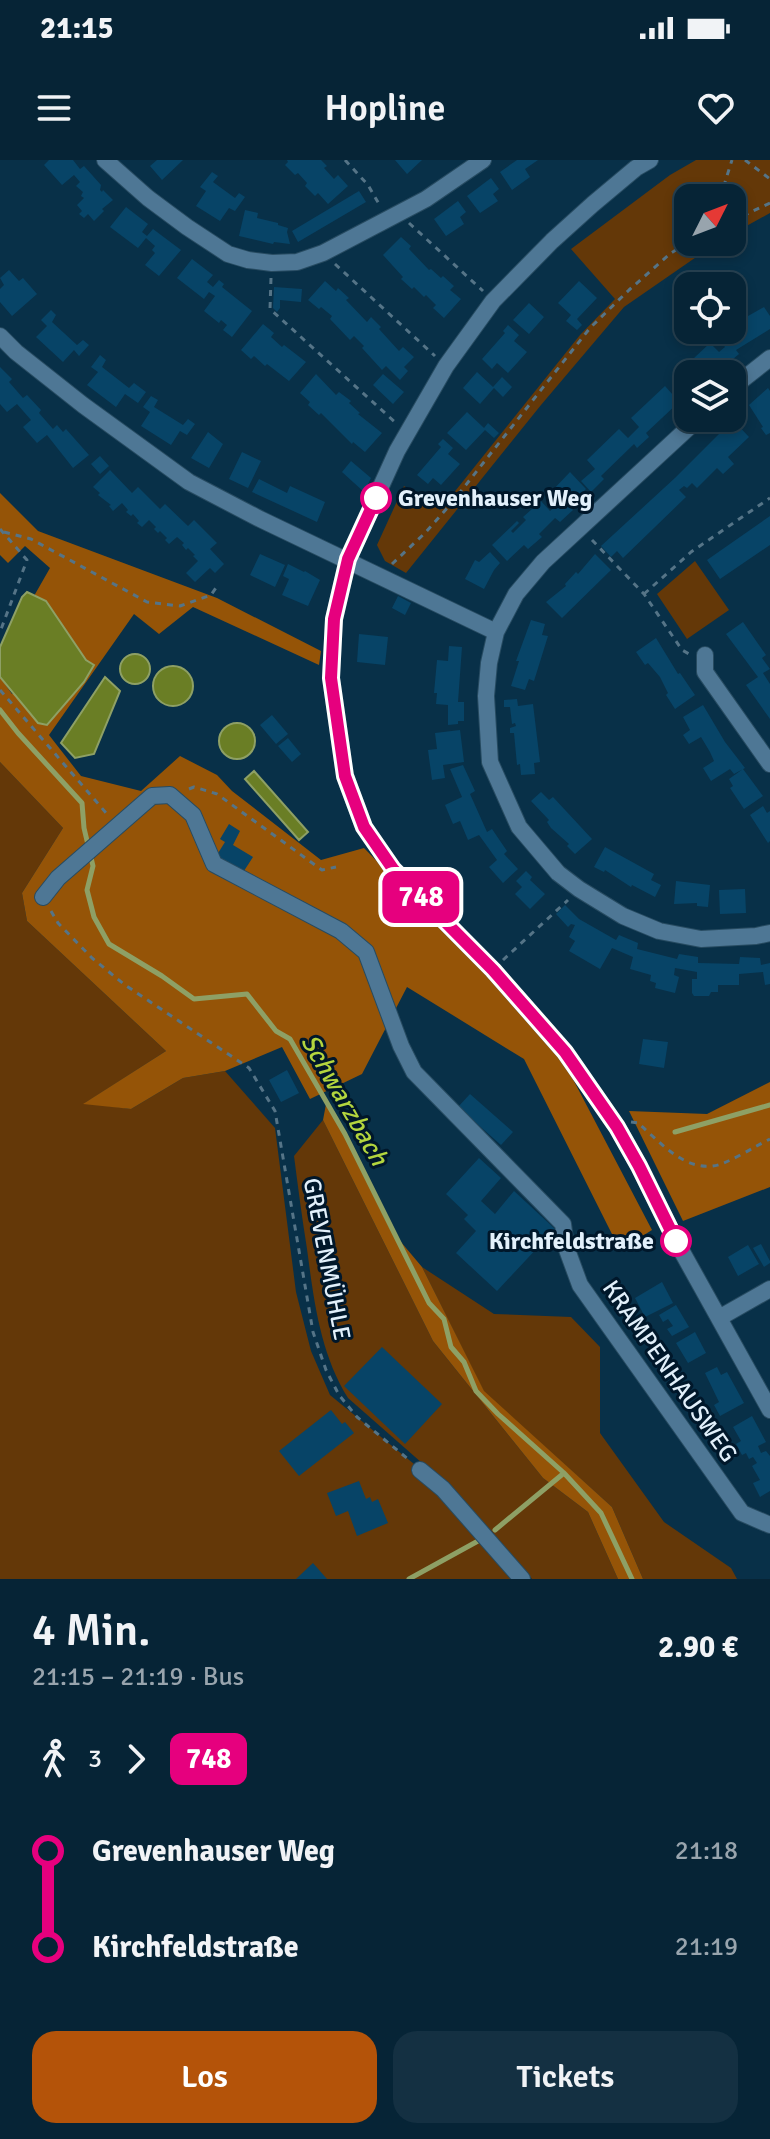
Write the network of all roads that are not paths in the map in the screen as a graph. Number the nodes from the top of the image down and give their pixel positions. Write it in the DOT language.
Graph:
graph roads {
  1 [pos="483,160"];
  2 [pos="650,160"];
  3 [pos="116,164"];
  4 [pos="0,336"];
  5 [pos="770,358"];
  6 [pos="746,377"];
  7 [pos="684,432"];
  8 [pos="348,559"];
  9 [pos="496,632"];
  10 [pos="705,655"];
  11 [pos="770,764"];
  12 [pos="43,897"];
  13 [pos="770,933"];
  14 [pos="770,1289"];
  15 [pos="719,1318"];
  16 [pos="770,1410"];
  17 [pos="420,1470"];
  18 [pos="770,1525"];
  19 [pos="522,1579"];
  1 -- 3 [label="street"];
  2 -- 8 [label="street"];
  4 -- 8 [label="street"];
  5 -- 6 [label="street"];
  7 -- 9 [label="street"];
  8 -- 9 [label="street"];
  8 -- 15 [label="street"];
  9 -- 13 [label="street"];
  10 -- 11 [label="street"];
  12 -- 18 [label="street, KRAMPENHAUSWEG"];
  14 -- 15 [label="street"];
  15 -- 16 [label="street"];
  17 -- 19 [label="street"];
}
